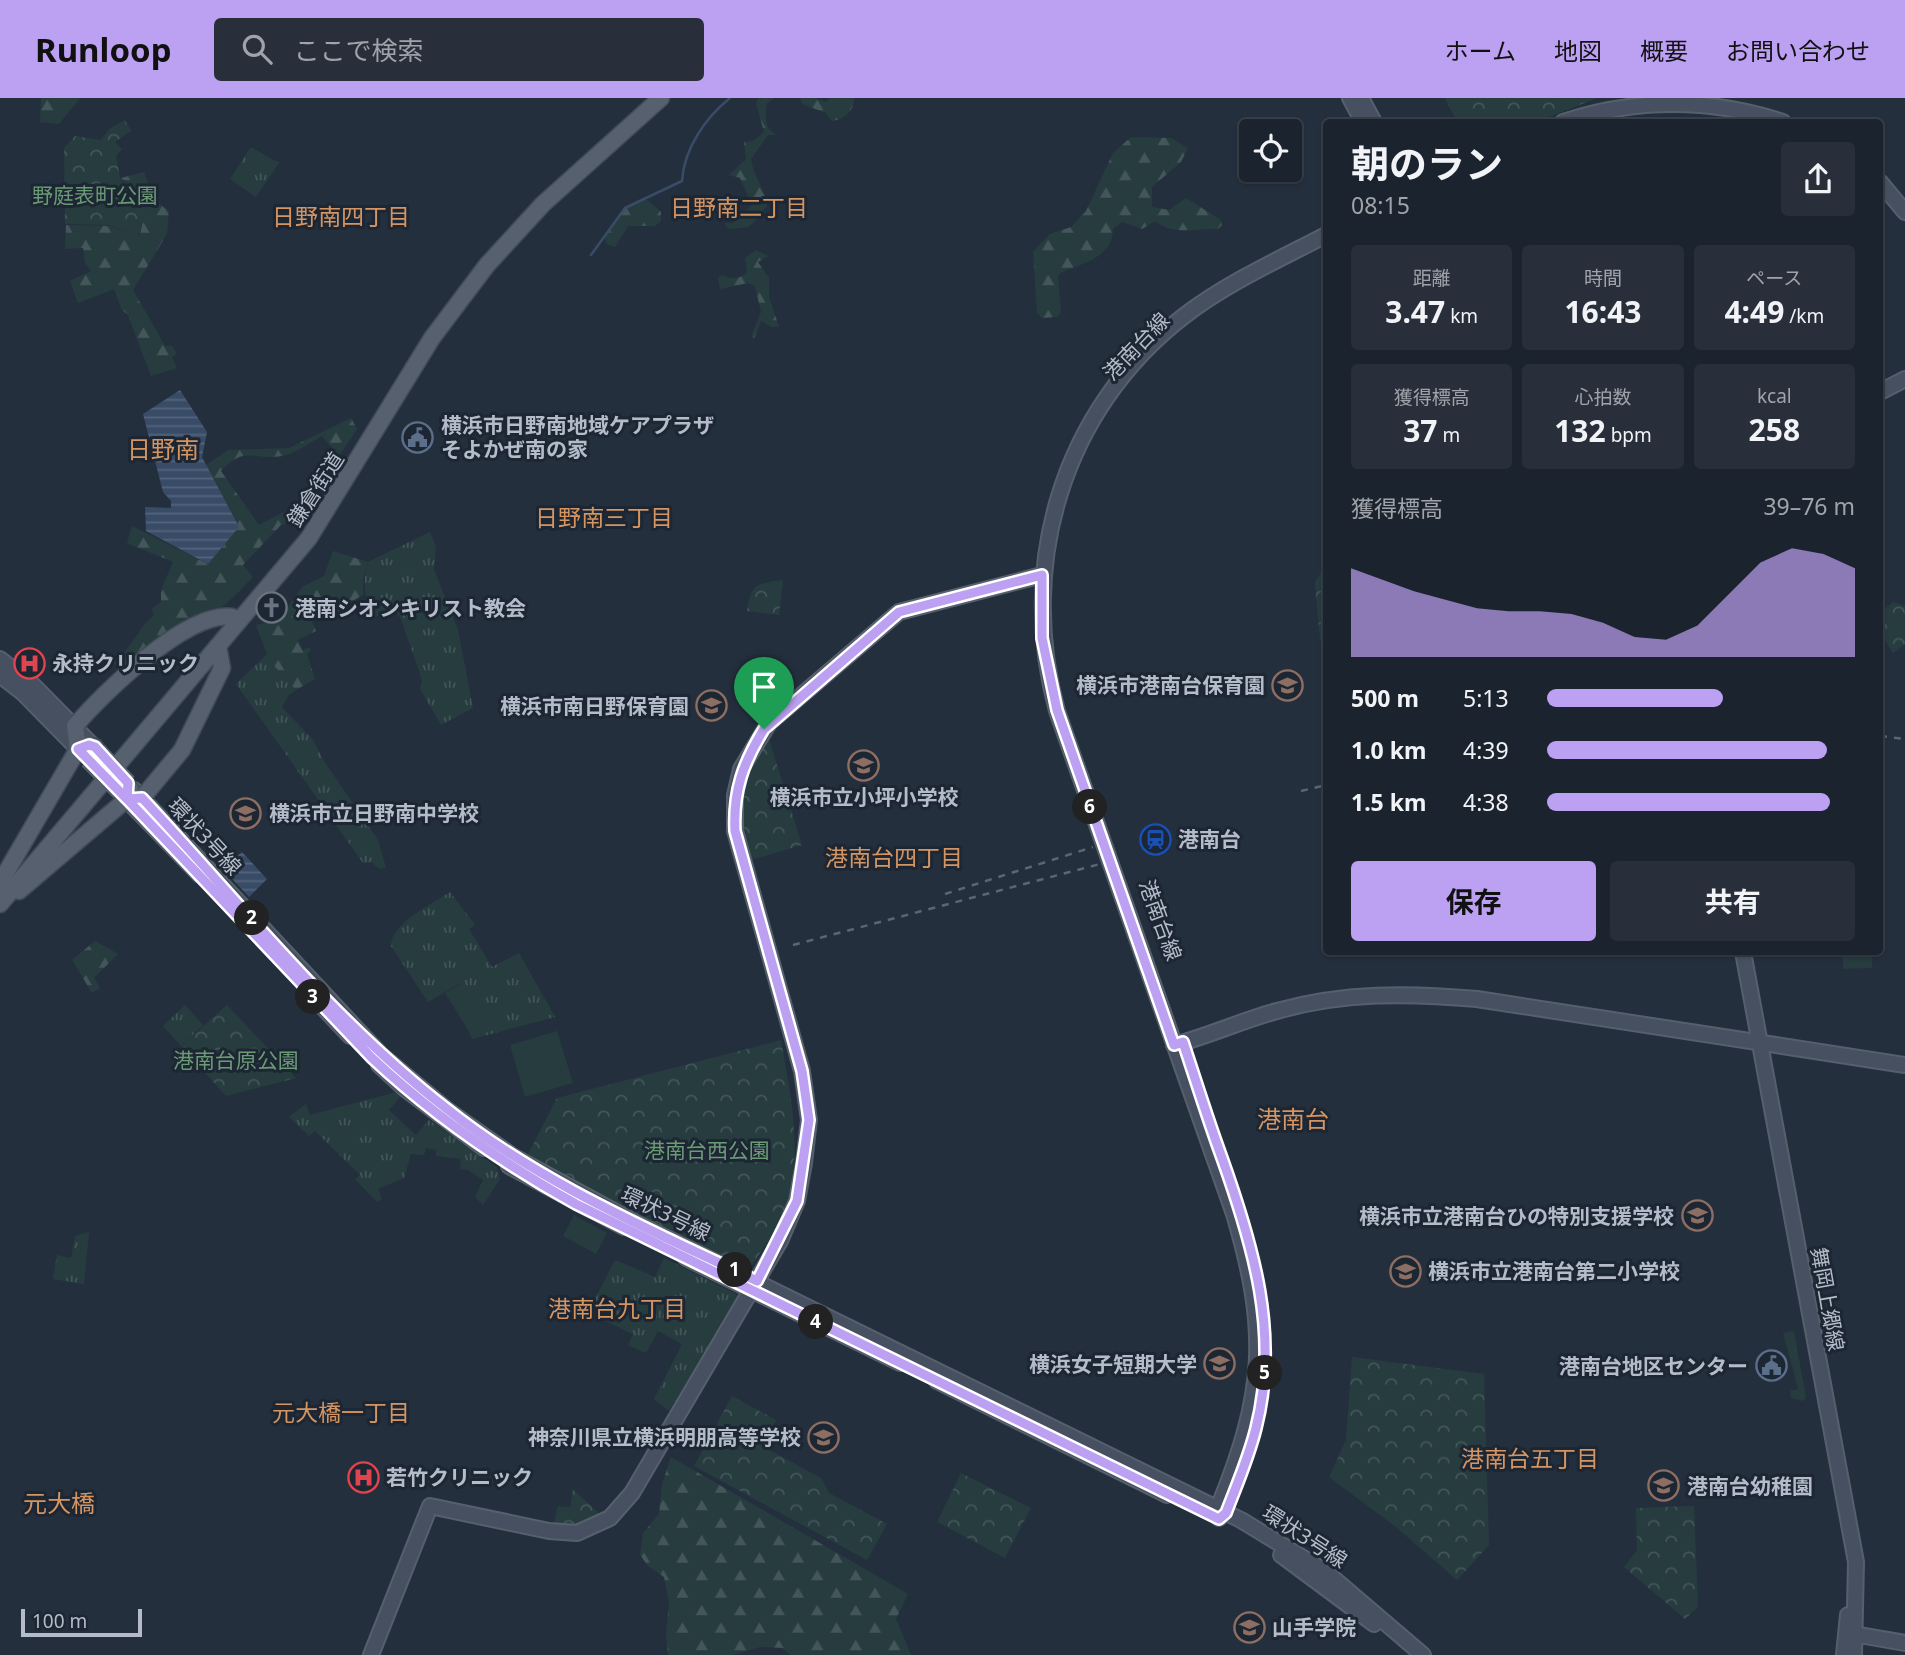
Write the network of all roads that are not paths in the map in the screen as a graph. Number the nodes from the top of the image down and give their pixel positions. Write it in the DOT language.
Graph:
graph roads {
  1 [pos="648,98"];
  2 [pos="661,98"];
  3 [pos="1350,98"];
  4 [pos="1361,98"];
  5 [pos="1361,119"];
  6 [pos="1372,119"];
  7 [pos="1572,119"];
  8 [pos="1774,119"];
  9 [pos="1883,186"];
  10 [pos="1905,212"];
  11 [pos="1323,237"];
  12 [pos="1323,247"];
  13 [pos="1905,379"];
  14 [pos="1883,390"];
  15 [pos="1042,575"];
  16 [pos="232,617"];
  17 [pos="218,646"];
  18 [pos="0,659"];
  19 [pos="0,675"];
  20 [pos="75,726"];
  21 [pos="89,752"];
  22 [pos="129,793"];
  23 [pos="0,883"];
  24 [pos="0,890"];
  25 [pos="0,904"];
  26 [pos="1735,955"];
  27 [pos="1743,955"];
  28 [pos="1754,1041"];
  29 [pos="1179,1044"];
  30 [pos="1905,1065"];
  31 [pos="755,1286"];
  32 [pos="1221,1513"];
  33 [pos="1852,1634"];
  34 [pos="1905,1643"];
  35 [pos="371,1655"];
  36 [pos="1409,1655"];
  37 [pos="1423,1655"];
  38 [pos="1844,1655"];
  39 [pos="1854,1655"];
  1 -- 16 [label="main road, 鎌倉街道"];
  2 -- 17 [label="main road, 鎌倉街道"];
  3 -- 5 [label="street"];
  4 -- 6 [label="street"];
  7 -- 8 [label="street"];
  9 -- 10 [label="street"];
  11 -- 15 [label="street, 港南台線"];
  12 -- 29 [label="street, 港南台線"];
  13 -- 14 [label="street"];
  15 -- 29 [label="street, 港南台線"];
  15 -- 31 [label="street"];
  16 -- 20 [label="main road"];
  16 -- 24 [label="main road, 鎌倉街道"];
  17 -- 22 [label="main road"];
  17 -- 25 [label="main road, 鎌倉街道"];
  18 -- 20 [label="street"];
  19 -- 21 [label="street, 環状3号線"];
  20 -- 21 [label="main road"];
  21 -- 22 [label="street, 環状3号線, bridge"];
  21 -- 23 [label="main road"];
  22 -- 25 [label="main road"];
  22 -- 31 [label="street, 環状3号線"];
  26 -- 28 [label="street, 舞岡上郷線"];
  27 -- 28 [label="street, 舞岡上郷線"];
  28 -- 29 [label="street"];
  28 -- 30 [label="street"];
  28 -- 33 [label="street, 舞岡上郷線"];
  29 -- 32 [label="street, 港南台線"];
  31 -- 32 [label="street, 環状3号線"];
  31 -- 35 [label="street"];
  32 -- 36 [label="street, 環状3号線"];
  32 -- 37 [label="street, 環状3号線"];
  33 -- 34 [label="street"];
  33 -- 38 [label="street, 舞岡上郷線"];
  33 -- 39 [label="street, 舞岡上郷線"];
}
